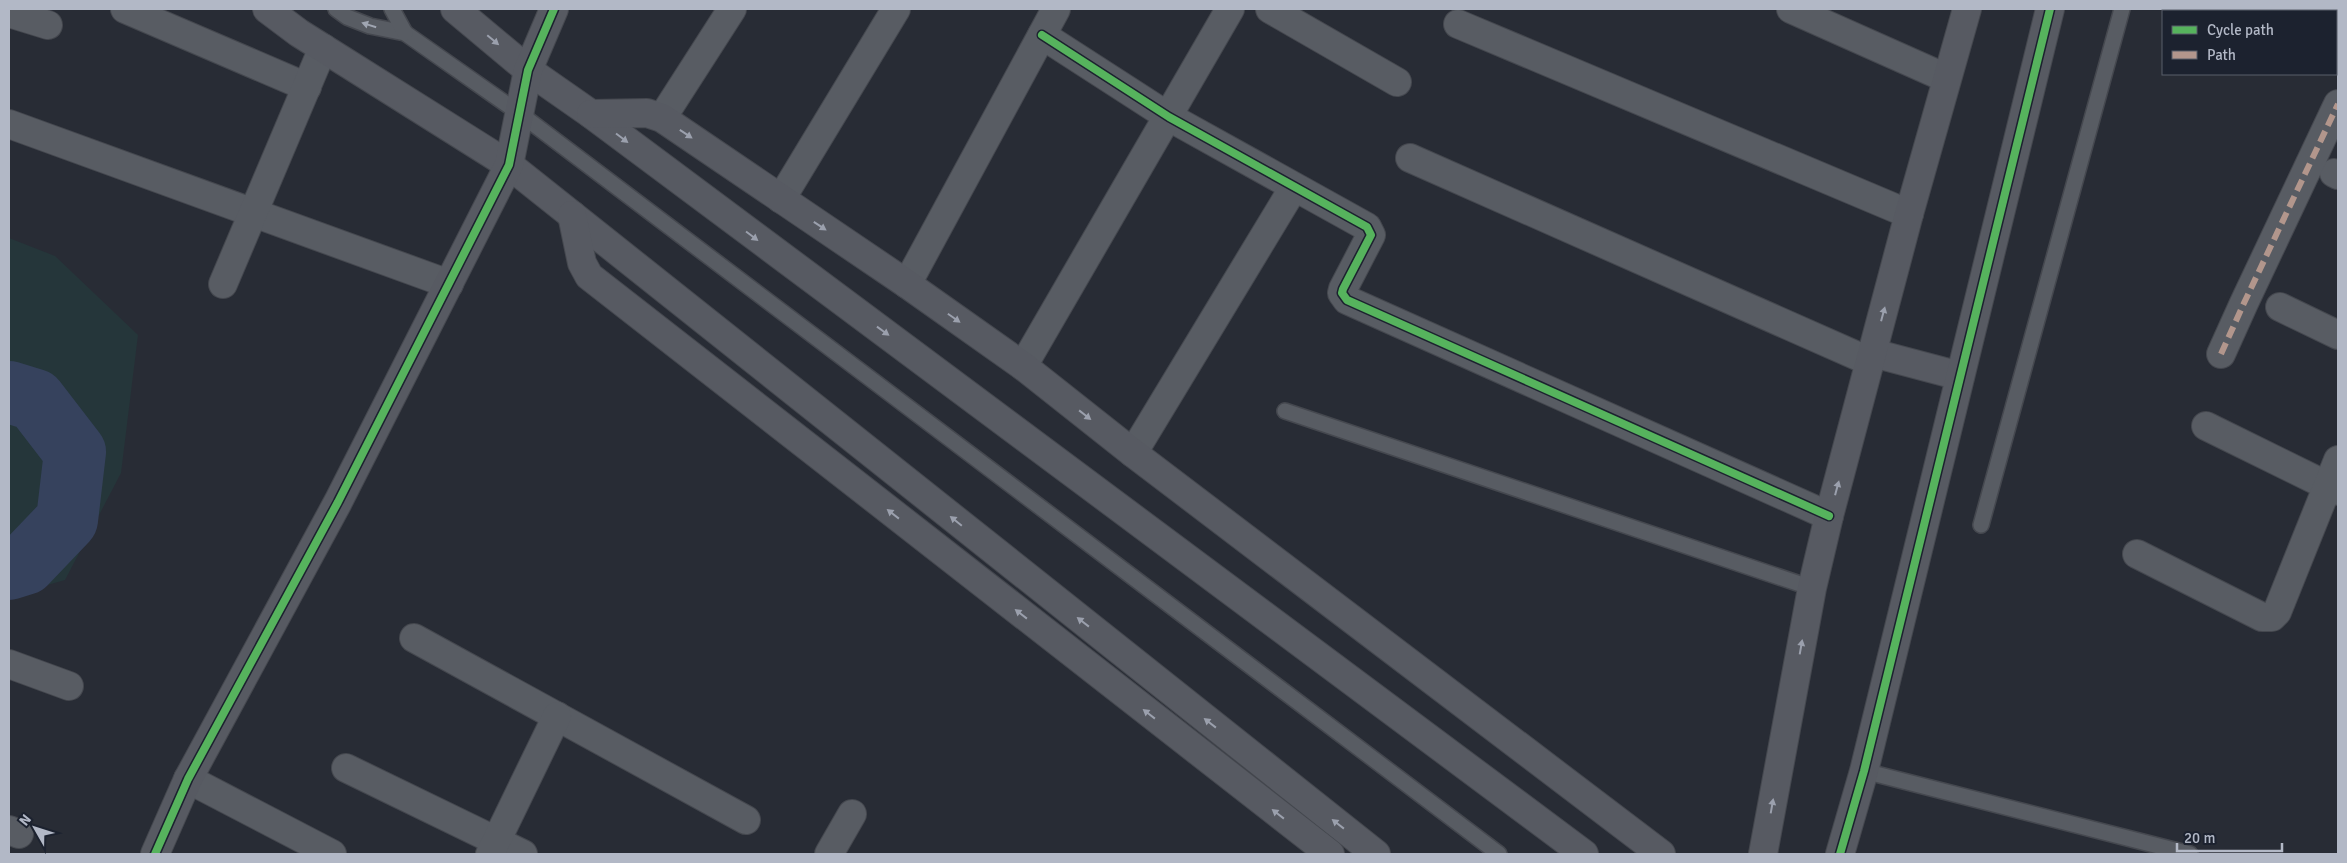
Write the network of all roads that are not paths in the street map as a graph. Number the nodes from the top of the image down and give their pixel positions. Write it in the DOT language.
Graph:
graph roads {
  1 [pos="125,9"];
  2 [pos="268,9"];
  3 [pos="336,9"];
  4 [pos="392,9"];
  5 [pos="455,9"];
  6 [pos="554,9"];
  7 [pos="732,9"];
  8 [pos="896,9"];
  9 [pos="1056,9"];
  10 [pos="1230,9"];
  11 [pos="1270,9"];
  12 [pos="1791,9"];
  13 [pos="1967,9"];
  14 [pos="2050,9"];
  15 [pos="2122,9"];
  16 [pos="9,13"];
  17 [pos="1458,24"];
  18 [pos="48,25"];
  19 [pos="404,33"];
  20 [pos="1042,35"];
  21 [pos="323,48"];
  22 [pos="528,70"];
  23 [pos="1946,78"];
  24 [pos="1397,82"];
  25 [pos="307,87"];
  26 [pos="2338,104"];
  27 [pos="520,113"];
  28 [pos="591,114"];
  29 [pos="1168,117"];
  30 [pos="662,118"];
  31 [pos="9,124"];
  32 [pos="1410,158"];
  33 [pos="509,165"];
  34 [pos="1294,186"];
  35 [pos="780,199"];
  36 [pos="254,214"];
  37 [pos="1910,214"];
  38 [pos="572,215"];
  39 [pos="223,284"];
  40 [pos="449,284"];
  41 [pos="907,284"];
  42 [pos="2280,306"];
  43 [pos="2338,334"];
  44 [pos="2221,354"];
  45 [pos="1872,358"];
  46 [pos="1023,366"];
  47 [pos="1960,376"];
  48 [pos="1284,411"];
  49 [pos="2206,426"];
  50 [pos="1133,453"];
  51 [pos="2338,460"];
  52 [pos="2333,488"];
  53 [pos="1830,516"];
  54 [pos="1981,525"];
  55 [pos="2136,554"];
  56 [pos="1812,588"];
  57 [pos="414,638"];
  58 [pos="9,664"];
  59 [pos="69,686"];
  60 [pos="557,716"];
  61 [pos="346,768"];
  62 [pos="1864,771"];
  63 [pos="188,780"];
  64 [pos="852,814"];
  65 [pos="746,820"];
  66 [pos="494,848"];
  67 [pos="156,854"];
  68 [pos="332,854"];
  69 [pos="523,854"];
  70 [pos="829,854"];
  71 [pos="1330,854"];
  72 [pos="1376,854"];
  73 [pos="1499,854"];
  74 [pos="1584,854"];
  75 [pos="1660,854"];
  76 [pos="1763,854"];
  77 [pos="1840,854"];
  78 [pos="2190,854"];
  1 -- 25 [label="street"];
  2 -- 21 [label="main road"];
  19 -- 3 [label="lane, one-way"];
  4 -- 19 [label="lane"];
  5 -- 22 [label="main road, one-way"];
  6 -- 22 [label="main road"];
  7 -- 30 [label="street"];
  8 -- 35 [label="street"];
  9 -- 20 [label="street"];
  10 -- 29 [label="street"];
  11 -- 24 [label="street"];
  12 -- 23 [label="street"];
  13 -- 23 [label="main road"];
  14 -- 47 [label="main road"];
  15 -- 54 [label="lane"];
  16 -- 18 [label="street"];
  17 -- 37 [label="street"];
  19 -- 27 [label="lane"];
  20 -- 29 [label="street"];
  20 -- 41 [label="street"];
  21 -- 25 [label="street"];
  21 -- 33 [label="main road"];
  22 -- 27 [label="main road"];
  22 -- 28 [label="main road"];
  23 -- 37 [label="main road"];
  25 -- 36 [label="street"];
  26 -- 44 [label="street"];
  27 -- 33 [label="main road"];
  27 -- 73 [label="lane"];
  28 -- 30 [label="main road"];
  28 -- 74 [label="main road, one-way"];
  29 -- 34 [label="street"];
  29 -- 46 [label="street"];
  30 -- 35 [label="main road, one-way"];
  31 -- 36 [label="street"];
  32 -- 45 [label="street"];
  33 -- 38 [label="main road"];
  33 -- 40 [label="main road"];
  34 -- 50 [label="street"];
  34 -- 53 [label="street"];
  35 -- 41 [label="main road, one-way"];
  36 -- 39 [label="street"];
  36 -- 40 [label="street"];
  45 -- 37 [label="main road, one-way"];
  71 -- 38 [label="main road, one-way"];
  72 -- 38 [label="main road, one-way"];
  40 -- 63 [label="main road"];
  41 -- 46 [label="main road, one-way"];
  42 -- 43 [label="street"];
  45 -- 47 [label="main road"];
  53 -- 45 [label="main road, one-way"];
  46 -- 50 [label="main road, one-way"];
  47 -- 62 [label="main road"];
  48 -- 56 [label="lane"];
  49 -- 52 [label="street"];
  50 -- 75 [label="main road"];
  51 -- 52 [label="street"];
  52 -- 55 [label="street"];
  53 -- 56 [label="main road"];
  76 -- 56 [label="main road, one-way"];
  57 -- 60 [label="street"];
  58 -- 59 [label="street"];
  60 -- 65 [label="street"];
  60 -- 66 [label="street"];
  61 -- 66 [label="street"];
  62 -- 77 [label="main road"];
  62 -- 78 [label="lane"];
  63 -- 67 [label="main road"];
  63 -- 68 [label="street"];
  64 -- 70 [label="street"];
  66 -- 69 [label="street"];
}
